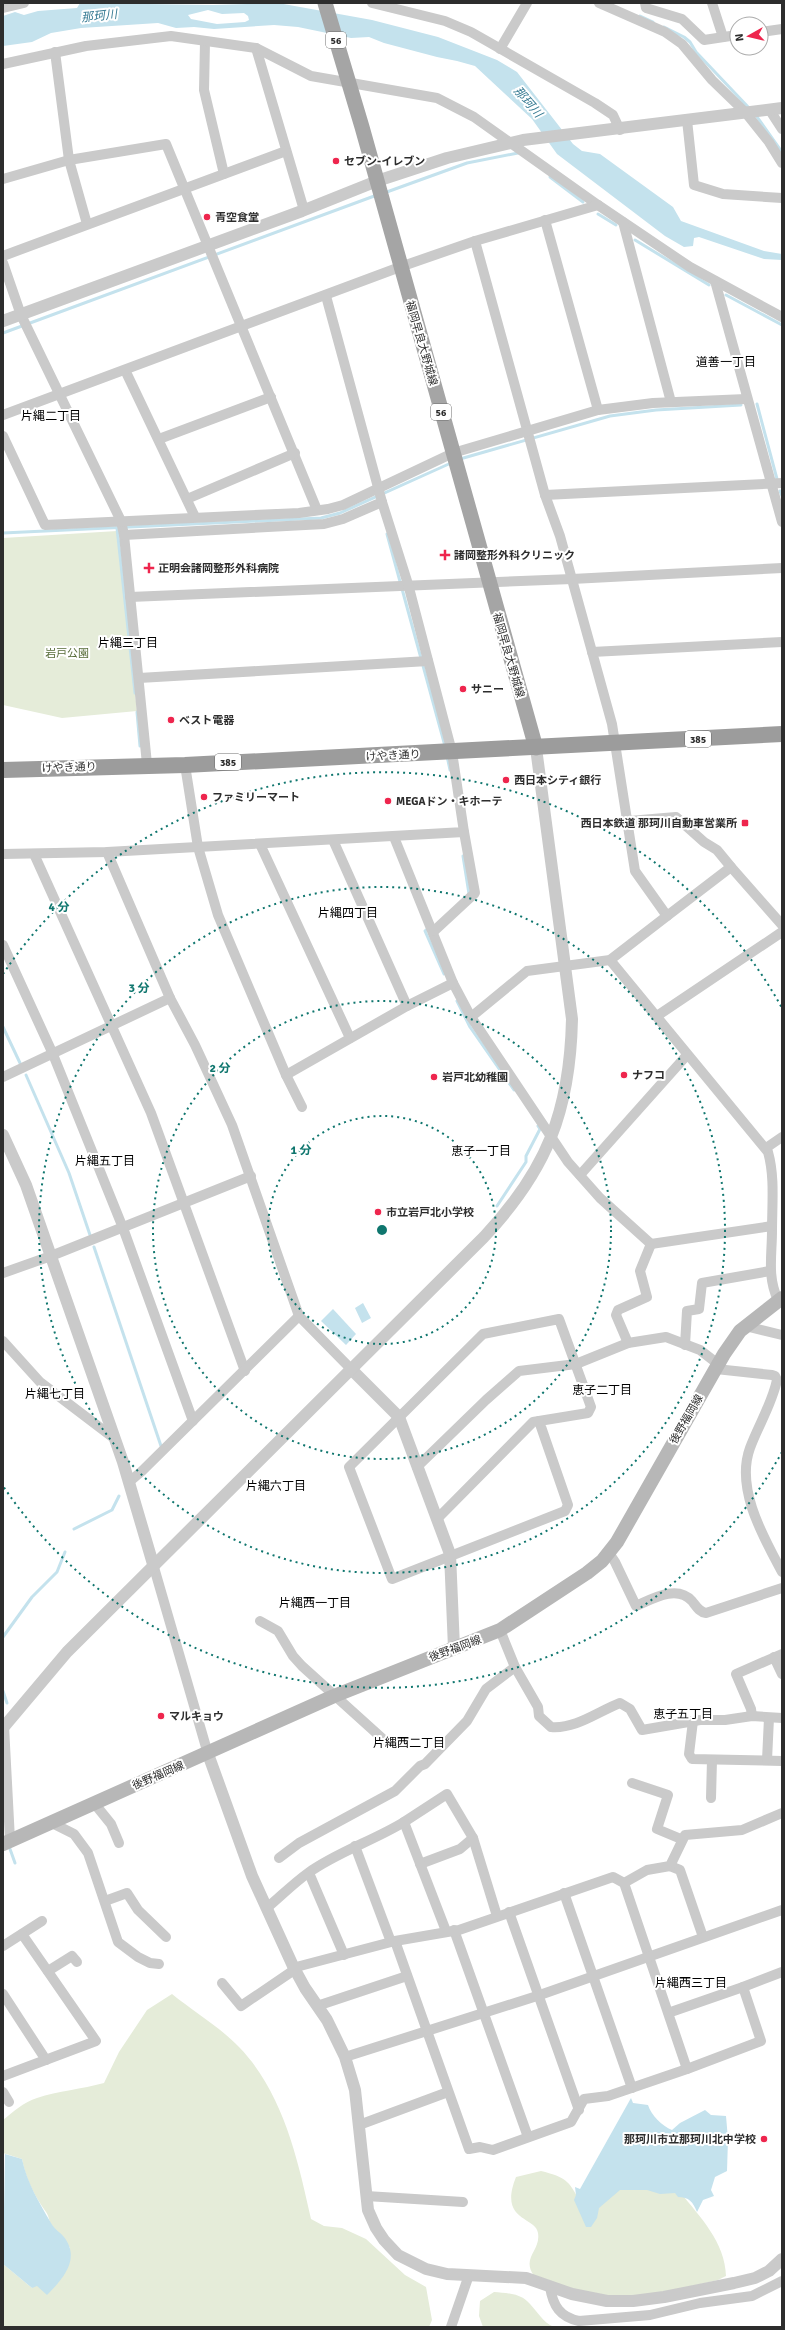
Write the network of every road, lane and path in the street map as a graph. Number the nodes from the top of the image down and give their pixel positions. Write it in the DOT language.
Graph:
graph roads {
  1 [pos="24,3"];
  2 [pos="325,3"];
  3 [pos="372,3"];
  4 [pos="527,3"];
  5 [pos="599,3"];
  6 [pos="712,3"];
  7 [pos="645,5"];
  8 [pos="408,7"];
  9 [pos="3,8"];
  10 [pos="639,22"];
  11 [pos="782,29"];
  12 [pos="769,31"];
  13 [pos="729,36"];
  14 [pos="723,37"];
  15 [pos="205,42"];
  16 [pos="256,48"];
  17 [pos="500,49"];
  18 [pos="55,52"];
  19 [pos="3,64"];
  20 [pos="348,80"];
  21 [pos="782,108"];
  22 [pos="764,110"];
  23 [pos="746,112"];
  24 [pos="687,120"];
  25 [pos="782,129"];
  26 [pos="615,130"];
  27 [pos="510,142"];
  28 [pos="286,151"];
  29 [pos="69,160"];
  30 [pos="782,163"];
  31 [pos="224,174"];
  32 [pos="3,179"];
  33 [pos="377,181"];
  34 [pos="185,188"];
  35 [pos="782,198"];
  36 [pos="598,205"];
  37 [pos="304,210"];
  38 [pos="545,220"];
  39 [pos="623,222"];
  40 [pos="87,224"];
  41 [pos="475,240"];
  42 [pos="208,246"];
  43 [pos="3,256"];
  44 [pos="3,263"];
  45 [pos="400,267"];
  46 [pos="715,281"];
  47 [pos="326,296"];
  48 [pos="21,314"];
  49 [pos="782,317"];
  50 [pos="3,321"];
  51 [pos="242,326"];
  52 [pos="125,370"];
  53 [pos="60,393"];
  54 [pos="271,397"];
  55 [pos="746,399"];
  56 [pos="671,402"];
  57 [pos="598,410"];
  58 [pos="3,415"];
  59 [pos="528,432"];
  60 [pos="3,436"];
  61 [pos="159,439"];
  62 [pos="295,453"];
  63 [pos="453,453"];
  64 [pos="771,484"];
  65 [pos="782,484"];
  66 [pos="378,488"];
  67 [pos="545,495"];
  68 [pos="187,499"];
  69 [pos="382,502"];
  70 [pos="317,510"];
  71 [pos="195,517"];
  72 [pos="121,521"];
  73 [pos="782,522"];
  74 [pos="124,535"];
  75 [pos="782,568"];
  76 [pos="572,579"];
  77 [pos="489,581"];
  78 [pos="408,584"];
  79 [pos="130,597"];
  80 [pos="782,642"];
  81 [pos="592,652"];
  82 [pos="428,661"];
  83 [pos="139,678"];
  84 [pos="782,734"];
  85 [pos="615,743"];
  86 [pos="536,748"];
  87 [pos="452,752"];
  88 [pos="148,764"];
  89 [pos="185,764"];
  90 [pos="3,770"];
  91 [pos="628,821"];
  92 [pos="464,832"];
  93 [pos="394,837"];
  94 [pos="333,840"];
  95 [pos="260,844"];
  96 [pos="198,847"];
  97 [pos="107,852"];
  98 [pos="3,854"];
  99 [pos="34,854"];
  100 [pos="732,867"];
  101 [pos="667,916"];
  102 [pos="782,925"];
  103 [pos="434,931"];
  104 [pos="782,932"];
  105 [pos="3,945"];
  106 [pos="610,960"];
  107 [pos="565,966"];
  108 [pos="453,983"];
  109 [pos="170,998"];
  110 [pos="407,1006"];
  111 [pos="657,1016"];
  112 [pos="471,1017"];
  113 [pos="112,1025"];
  114 [pos="350,1038"];
  115 [pos="52,1052"];
  116 [pos="687,1055"];
  117 [pos="286,1075"];
  118 [pos="3,1077"];
  119 [pos="302,1107"];
  120 [pos="3,1135"];
  121 [pos="551,1137"];
  122 [pos="782,1137"];
  123 [pos="766,1148"];
  124 [pos="580,1175"];
  125 [pos="778,1175"];
  126 [pos="251,1176"];
  127 [pos="184,1202"];
  128 [pos="772,1226"];
  129 [pos="123,1228"];
  130 [pos="651,1244"];
  131 [pos="51,1256"];
  132 [pos="770,1271"];
  133 [pos="3,1273"];
  134 [pos="780,1299"];
  135 [pos="299,1316"];
  136 [pos="745,1326"];
  137 [pos="782,1335"];
  138 [pos="628,1343"];
  139 [pos="685,1344"];
  140 [pos="4,1346"];
  141 [pos="576,1364"];
  142 [pos="717,1367"];
  143 [pos="351,1369"];
  144 [pos="245,1370"];
  145 [pos="399,1416"];
  146 [pos="193,1421"];
  147 [pos="539,1421"];
  148 [pos="115,1439"];
  149 [pos="417,1467"];
  150 [pos="129,1482"];
  151 [pos="437,1518"];
  152 [pos="609,1553"];
  153 [pos="450,1554"];
  154 [pos="153,1564"];
  155 [pos="782,1572"];
  156 [pos="782,1588"];
  157 [pos="260,1621"];
  158 [pos="500,1630"];
  159 [pos="454,1648"];
  160 [pos="778,1656"];
  161 [pos="515,1667"];
  162 [pos="782,1674"];
  163 [pos="334,1696"];
  164 [pos="752,1716"];
  165 [pos="769,1718"];
  166 [pos="782,1718"];
  167 [pos="692,1721"];
  168 [pos="4,1727"];
  169 [pos="384,1740"];
  170 [pos="208,1754"];
  171 [pos="712,1760"];
  172 [pos="767,1760"];
  173 [pos="782,1761"];
  174 [pos="632,1783"];
  175 [pos="711,1798"];
  176 [pos="94,1803"];
  177 [pos="782,1813"];
  178 [pos="52,1822"];
  179 [pos="404,1822"];
  180 [pos="473,1838"];
  181 [pos="681,1839"];
  182 [pos="6,1842"];
  183 [pos="119,1843"];
  184 [pos="355,1846"];
  185 [pos="279,1858"];
  186 [pos="420,1864"];
  187 [pos="670,1866"];
  188 [pos="309,1872"];
  189 [pos="624,1883"];
  190 [pos="564,1893"];
  191 [pos="105,1901"];
  192 [pos="268,1907"];
  193 [pos="782,1910"];
  194 [pos="509,1912"];
  195 [pos="497,1916"];
  196 [pos="42,1921"];
  197 [pos="450,1931"];
  198 [pos="22,1934"];
  199 [pos="166,1937"];
  200 [pos="703,1937"];
  201 [pos="393,1941"];
  202 [pos="3,1946"];
  203 [pos="344,1955"];
  204 [pos="73,1956"];
  205 [pos="648,1957"];
  206 [pos="159,1964"];
  207 [pos="294,1969"];
  208 [pos="48,1971"];
  209 [pos="782,1972"];
  210 [pos="407,1976"];
  211 [pos="594,1977"];
  212 [pos="222,1983"];
  213 [pos="742,1987"];
  214 [pos="3,1994"];
  215 [pos="538,1996"];
  216 [pos="317,2006"];
  217 [pos="483,2013"];
  218 [pos="668,2013"];
  219 [pos="426,2030"];
  220 [pos="344,2057"];
  221 [pos="46,2060"];
  222 [pos="687,2069"];
  223 [pos="3,2076"];
  224 [pos="632,2088"];
  225 [pos="3,2092"];
  226 [pos="448,2092"];
  227 [pos="9,2102"];
  228 [pos="579,2110"];
  229 [pos="359,2125"];
  230 [pos="528,2138"];
  231 [pos="366,2196"];
  232 [pos="463,2202"];
  233 [pos="782,2259"];
  234 [pos="470,2276"];
  235 [pos="782,2281"];
  236 [pos="550,2287"];
  237 [pos="451,2327"];
  1 -- 9 [label="street"];
  2 -- 20 [label="main road, 56"];
  3 -- 8 [label="street"];
  4 -- 17 [label="street"];
  5 -- 10 [label="street"];
  6 -- 14 [label="street"];
  7 -- 10 [label="street"];
  7 -- 14 [label="street"];
  8 -- 17 [label="street"];
  10 -- 23 [label="street"];
  11 -- 12 [label="street"];
  13 -- 14 [label="street"];
  15 -- 16 [label="street"];
  15 -- 18 [label="street"];
  15 -- 31 [label="street"];
  16 -- 20 [label="street"];
  16 -- 28 [label="street"];
  17 -- 26 [label="street"];
  18 -- 19 [label="street"];
  18 -- 29 [label="street"];
  20 -- 27 [label="street"];
  20 -- 33 [label="main road, 福岡早良大野城線 / 56"];
  21 -- 22 [label="street"];
  22 -- 23 [label="street"];
  22 -- 25 [label="street"];
  23 -- 24 [label="street"];
  23 -- 30 [label="street"];
  24 -- 26 [label="street"];
  24 -- 35 [label="street"];
  26 -- 27 [label="street"];
  27 -- 33 [label="street"];
  27 -- 36 [label="street"];
  28 -- 31 [label="street"];
  28 -- 37 [label="street"];
  29 -- 32 [label="street"];
  29 -- 34 [label="street"];
  29 -- 40 [label="street"];
  31 -- 34 [label="street"];
  33 -- 37 [label="street"];
  33 -- 45 [label="main road, 福岡早良大野城線 / 56"];
  34 -- 40 [label="street"];
  34 -- 42 [label="street"];
  36 -- 38 [label="street"];
  36 -- 39 [label="street"];
  37 -- 42 [label="street"];
  38 -- 41 [label="street"];
  38 -- 57 [label="street"];
  39 -- 46 [label="street"];
  39 -- 56 [label="street"];
  40 -- 43 [label="street"];
  41 -- 45 [label="street"];
  41 -- 59 [label="street"];
  42 -- 48 [label="street"];
  42 -- 51 [label="street"];
  44 -- 48 [label="street"];
  45 -- 47 [label="street"];
  45 -- 63 [label="main road, 福岡早良大野城線 / 56"];
  46 -- 49 [label="street"];
  46 -- 55 [label="street"];
  47 -- 51 [label="street"];
  47 -- 66 [label="street"];
  48 -- 50 [label="street"];
  48 -- 53 [label="street"];
  51 -- 52 [label="street"];
  51 -- 54 [label="street"];
  52 -- 53 [label="street"];
  52 -- 61 [label="street"];
  53 -- 58 [label="street"];
  53 -- 72 [label="street"];
  54 -- 61 [label="street"];
  54 -- 62 [label="street"];
  55 -- 56 [label="street"];
  55 -- 64 [label="street"];
  56 -- 57 [label="street"];
  57 -- 59 [label="street"];
  59 -- 63 [label="street"];
  59 -- 67 [label="street"];
  60 -- 72 [label="street"];
  61 -- 68 [label="street"];
  62 -- 68 [label="street"];
  62 -- 70 [label="street"];
  63 -- 66 [label="street"];
  63 -- 77 [label="main road, 福岡早良大野城線 / 56"];
  64 -- 65 [label="street"];
  64 -- 67 [label="street"];
  64 -- 73 [label="street"];
  66 -- 69 [label="street"];
  66 -- 70 [label="street"];
  67 -- 76 [label="street"];
  68 -- 71 [label="street"];
  69 -- 74 [label="street"];
  69 -- 78 [label="street"];
  70 -- 71 [label="street"];
  71 -- 72 [label="street"];
  72 -- 74 [label="street"];
  74 -- 79 [label="street"];
  75 -- 76 [label="street"];
  76 -- 77 [label="street"];
  76 -- 81 [label="street"];
  77 -- 78 [label="street"];
  77 -- 86 [label="main road, 福岡早良大野城線 / 56"];
  78 -- 79 [label="street"];
  78 -- 82 [label="street"];
  79 -- 83 [label="street"];
  80 -- 81 [label="street"];
  81 -- 85 [label="street"];
  82 -- 83 [label="street"];
  82 -- 87 [label="street"];
  83 -- 88 [label="street"];
  84 -- 85 [label="highway, けやき通り / 385"];
  85 -- 86 [label="highway, けやき通り / 385"];
  85 -- 91 [label="street"];
  86 -- 87 [label="highway, けやき通り / 385"];
  86 -- 107 [label="street"];
  87 -- 89 [label="highway, けやき通り / 385"];
  87 -- 92 [label="street"];
  88 -- 89 [label="highway, けやき通り / 385"];
  88 -- 90 [label="highway, けやき通り / 385"];
  89 -- 96 [label="street"];
  91 -- 100 [label="street"];
  91 -- 101 [label="street"];
  92 -- 93 [label="street"];
  92 -- 103 [label="street"];
  93 -- 94 [label="street"];
  93 -- 103 [label="street"];
  94 -- 95 [label="street"];
  94 -- 110 [label="street"];
  95 -- 96 [label="street"];
  95 -- 114 [label="street"];
  96 -- 97 [label="street"];
  96 -- 117 [label="street"];
  97 -- 99 [label="street"];
  97 -- 109 [label="street"];
  98 -- 99 [label="street"];
  99 -- 113 [label="street"];
  100 -- 101 [label="street"];
  100 -- 102 [label="street"];
  101 -- 106 [label="street"];
  103 -- 108 [label="street"];
  104 -- 111 [label="street"];
  105 -- 115 [label="street"];
  106 -- 107 [label="street"];
  106 -- 111 [label="street"];
  107 -- 112 [label="street"];
  107 -- 121 [label="street"];
  108 -- 110 [label="street"];
  108 -- 112 [label="street"];
  109 -- 113 [label="street"];
  109 -- 126 [label="street"];
  110 -- 114 [label="street"];
  111 -- 116 [label="street"];
  112 -- 121 [label="street"];
  113 -- 115 [label="street"];
  113 -- 127 [label="street"];
  114 -- 117 [label="street"];
  115 -- 118 [label="street"];
  115 -- 129 [label="street"];
  116 -- 123 [label="street"];
  116 -- 124 [label="street"];
  117 -- 119 [label="street"];
  120 -- 131 [label="street"];
  121 -- 124 [label="street"];
  121 -- 143 [label="street"];
  122 -- 123 [label="street"];
  123 -- 125 [label="street"];
  124 -- 130 [label="street"];
  125 -- 128 [label="street"];
  126 -- 127 [label="street"];
  126 -- 135 [label="street"];
  127 -- 129 [label="street"];
  127 -- 144 [label="street"];
  128 -- 130 [label="street"];
  128 -- 132 [label="street"];
  129 -- 131 [label="street"];
  129 -- 146 [label="street"];
  130 -- 138 [label="street"];
  131 -- 133 [label="street"];
  131 -- 148 [label="street"];
  132 -- 134 [label="street"];
  132 -- 139 [label="street"];
  134 -- 136 [label="main road, 後野福岡線"];
  135 -- 143 [label="street"];
  135 -- 144 [label="street"];
  136 -- 137 [label="street"];
  136 -- 142 [label="main road, 後野福岡線"];
  138 -- 139 [label="street"];
  138 -- 141 [label="street"];
  139 -- 142 [label="street"];
  140 -- 148 [label="street"];
  141 -- 145 [label="street"];
  141 -- 147 [label="street"];
  141 -- 149 [label="street"];
  142 -- 152 [label="main road, 後野福岡線"];
  142 -- 155 [label="street"];
  143 -- 145 [label="street"];
  143 -- 154 [label="street"];
  144 -- 146 [label="street"];
  145 -- 149 [label="street"];
  145 -- 153 [label="street"];
  146 -- 150 [label="street"];
  147 -- 151 [label="street"];
  147 -- 153 [label="street"];
  148 -- 150 [label="street"];
  149 -- 151 [label="street"];
  150 -- 154 [label="street"];
  151 -- 153 [label="street"];
  152 -- 156 [label="street"];
  152 -- 158 [label="main road, 後野福岡線"];
  153 -- 159 [label="street"];
  154 -- 168 [label="street"];
  154 -- 170 [label="street"];
  157 -- 163 [label="street"];
  158 -- 159 [label="main road, 後野福岡線"];
  158 -- 161 [label="street"];
  159 -- 163 [label="main road, 後野福岡線"];
  160 -- 162 [label="street"];
  160 -- 164 [label="street"];
  161 -- 167 [label="street"];
  161 -- 185 [label="street"];
  163 -- 169 [label="street"];
  163 -- 170 [label="main road, 後野福岡線"];
  164 -- 165 [label="street"];
  164 -- 167 [label="street"];
  165 -- 166 [label="street"];
  165 -- 172 [label="street"];
  167 -- 171 [label="street"];
  168 -- 182 [label="street"];
  170 -- 176 [label="main road, 後野福岡線"];
  170 -- 192 [label="street"];
  171 -- 172 [label="street"];
  171 -- 175 [label="street"];
  172 -- 173 [label="street"];
  174 -- 181 [label="street"];
  176 -- 178 [label="main road, 後野福岡線"];
  176 -- 183 [label="street"];
  177 -- 181 [label="street"];
  178 -- 182 [label="main road, 後野福岡線"];
  178 -- 191 [label="street"];
  179 -- 180 [label="street"];
  179 -- 184 [label="street"];
  179 -- 186 [label="street"];
  180 -- 186 [label="street"];
  180 -- 195 [label="street"];
  181 -- 187 [label="street"];
  184 -- 188 [label="street"];
  184 -- 201 [label="street"];
  186 -- 197 [label="street"];
  187 -- 189 [label="street"];
  187 -- 200 [label="street"];
  188 -- 192 [label="street"];
  188 -- 203 [label="street"];
  189 -- 190 [label="street"];
  189 -- 205 [label="street"];
  190 -- 194 [label="street"];
  190 -- 211 [label="street"];
  191 -- 199 [label="street"];
  191 -- 206 [label="street"];
  192 -- 207 [label="street"];
  193 -- 200 [label="street"];
  194 -- 195 [label="street"];
  194 -- 215 [label="street"];
  195 -- 197 [label="street"];
  196 -- 198 [label="street"];
  197 -- 201 [label="street"];
  197 -- 217 [label="street"];
  198 -- 202 [label="street"];
  198 -- 208 [label="street"];
  200 -- 205 [label="street"];
  201 -- 203 [label="street"];
  201 -- 210 [label="street"];
  203 -- 207 [label="street"];
  204 -- 208 [label="street"];
  205 -- 211 [label="street"];
  205 -- 218 [label="street"];
  207 -- 212 [label="street"];
  207 -- 216 [label="street"];
  208 -- 221 [label="street"];
  209 -- 213 [label="street"];
  210 -- 216 [label="street"];
  210 -- 219 [label="street"];
  211 -- 215 [label="street"];
  211 -- 224 [label="street"];
  213 -- 218 [label="street"];
  213 -- 222 [label="street"];
  214 -- 221 [label="street"];
  215 -- 217 [label="street"];
  215 -- 228 [label="street"];
  216 -- 220 [label="street"];
  217 -- 219 [label="street"];
  217 -- 230 [label="street"];
  218 -- 222 [label="street"];
  219 -- 220 [label="street"];
  219 -- 226 [label="street"];
  220 -- 229 [label="street"];
  221 -- 223 [label="street"];
  222 -- 224 [label="street"];
  224 -- 228 [label="street"];
  225 -- 227 [label="street"];
  226 -- 229 [label="street"];
  226 -- 230 [label="street"];
  228 -- 230 [label="street"];
  229 -- 231 [label="street"];
  231 -- 232 [label="street"];
  231 -- 234 [label="street"];
  233 -- 236 [label="street"];
  234 -- 236 [label="street"];
  234 -- 237 [label="street"];
  235 -- 236 [label="street"];
}
